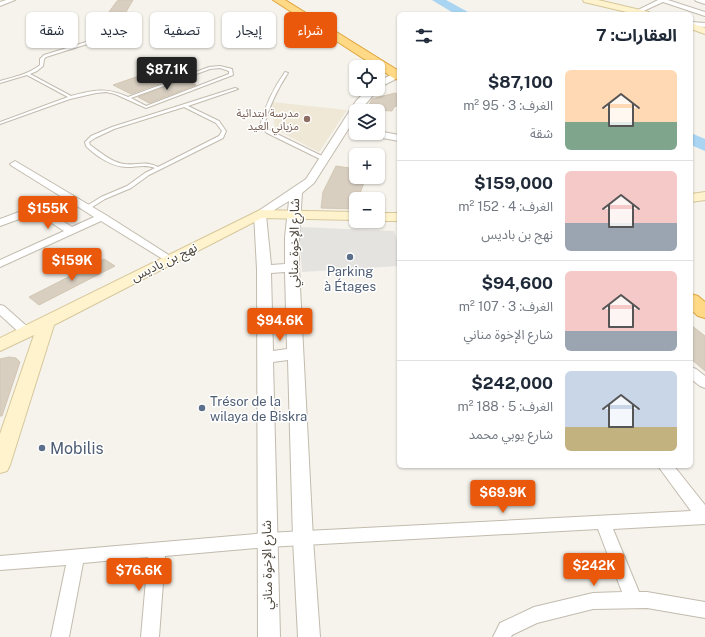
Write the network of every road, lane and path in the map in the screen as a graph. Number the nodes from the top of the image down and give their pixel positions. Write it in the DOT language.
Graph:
graph roads {
  1 [pos="12,0"];
  2 [pos="269,0"];
  3 [pos="278,0"];
  4 [pos="587,0"];
  5 [pos="596,0"];
  6 [pos="662,0"];
  7 [pos="698,0"];
  8 [pos="705,2"];
  9 [pos="0,4"];
  10 [pos="641,12"];
  11 [pos="705,14"];
  12 [pos="693,25"];
  13 [pos="705,25"];
  14 [pos="693,26"];
  15 [pos="705,30"];
  16 [pos="86,43"];
  17 [pos="363,60"];
  18 [pos="286,73"];
  19 [pos="385,73"];
  20 [pos="26,74"];
  21 [pos="396,79"];
  22 [pos="0,82"];
  23 [pos="385,83"];
  24 [pos="236,89"];
  25 [pos="366,96"];
  26 [pos="72,98"];
  27 [pos="128,98"];
  28 [pos="360,104"];
  29 [pos="185,106"];
  30 [pos="0,123"];
  31 [pos="349,125"];
  32 [pos="385,129"];
  33 [pos="397,132"];
  34 [pos="385,136"];
  35 [pos="397,138"];
  36 [pos="324,158"];
  37 [pos="15,164"];
  38 [pos="158,168"];
  39 [pos="296,192"];
  40 [pos="705,196"];
  41 [pos="71,198"];
  42 [pos="693,198"];
  43 [pos="87,208"];
  44 [pos="37,209"];
  45 [pos="260,214"];
  46 [pos="294,214"];
  47 [pos="349,216"];
  48 [pos="102,217"];
  49 [pos="385,217"];
  50 [pos="397,217"];
  51 [pos="0,223"];
  52 [pos="72,231"];
  53 [pos="170,259"];
  54 [pos="0,264"];
  55 [pos="292,268"];
  56 [pos="264,270"];
  57 [pos="693,290"];
  58 [pos="705,299"];
  59 [pos="693,302"];
  60 [pos="0,310"];
  61 [pos="705,312"];
  62 [pos="47,321"];
  63 [pos="12,339"];
  64 [pos="38,347"];
  65 [pos="296,354"];
  66 [pos="265,357"];
  67 [pos="693,374"];
  68 [pos="705,383"];
  69 [pos="7,427"];
  70 [pos="0,465"];
  71 [pos="667,468"];
  72 [pos="705,517"];
  73 [pos="603,523"];
  74 [pos="303,539"];
  75 [pos="267,540"];
  76 [pos="157,549"];
  77 [pos="76,556"];
  78 [pos="0,563"];
  79 [pos="633,600"];
  80 [pos="705,610"];
  81 [pos="60,637"];
  82 [pos="150,637"];
  83 [pos="269,637"];
  84 [pos="309,637"];
  85 [pos="502,637"];
  1 -- 9 [label="street"];
  2 -- 17 [label="highway"];
  3 -- 21 [label="highway"];
  4 -- 10 [label="main road"];
  5 -- 10 [label="main road"];
  6 -- 10 [label="street"];
  6 -- 11 [label="street"];
  7 -- 8 [label="street"];
  12 -- 13 [label="street"];
  14 -- 15 [label="main road"];
  16 -- 20 [label="lane"];
  18 -- 36 [label="lane"];
  19 -- 21 [label="highway"];
  20 -- 22 [label="lane"];
  20 -- 26 [label="lane"];
  21 -- 23 [label="street"];
  24 -- 29 [label="lane"];
  25 -- 28 [label="street"];
  26 -- 27 [label="lane"];
  26 -- 30 [label="lane"];
  27 -- 27 [label="lane"];
  29 -- 38 [label="lane"];
  29 -- 38 [label="lane"];
  31 -- 36 [label="street"];
  32 -- 33 [label="street"];
  34 -- 35 [label="street"];
  36 -- 39 [label="street"];
  37 -- 41 [label="street"];
  38 -- 43 [label="lane"];
  39 -- 45 [label="street, شارع الإخوة مناني"];
  39 -- 46 [label="street, شارع الإخوة مناني"];
  40 -- 42 [label="main road"];
  41 -- 43 [label="street"];
  41 -- 44 [label="street"];
  43 -- 48 [label="street"];
  44 -- 51 [label="street"];
  44 -- 52 [label="street"];
  45 -- 46 [label="main road"];
  45 -- 53 [label="main road, نهج بن باديس"];
  45 -- 56 [label="street, شارع الإخوة مناني"];
  46 -- 47 [label="main road"];
  46 -- 55 [label="street, شارع الإخوة مناني"];
  48 -- 52 [label="street"];
  48 -- 53 [label="street"];
  49 -- 50 [label="main road"];
  52 -- 54 [label="street"];
  53 -- 62 [label="main road, نهج بن باديس"];
  55 -- 56 [label="street"];
  55 -- 65 [label="street, شارع الإخوة مناني"];
  56 -- 66 [label="street, شارع الإخوة مناني"];
  57 -- 58 [label="highway"];
  59 -- 61 [label="highway"];
  60 -- 63 [label="street"];
  62 -- 63 [label="main road, نهج بن باديس"];
  62 -- 64 [label="main road"];
  63 -- 64 [label="main road"];
  64 -- 69 [label="main road"];
  65 -- 66 [label="street"];
  65 -- 74 [label="street, شارع الإخوة مناني"];
  66 -- 75 [label="street, شارع الإخوة مناني"];
  67 -- 68 [label="street"];
  69 -- 70 [label="main road"];
  71 -- 72 [label="street"];
  72 -- 73 [label="street"];
  73 -- 74 [label="street"];
  73 -- 79 [label="street"];
  74 -- 75 [label="street"];
  74 -- 84 [label="street, شارع الإخوة مناني"];
  75 -- 76 [label="street"];
  75 -- 83 [label="street, شارع الإخوة مناني"];
  76 -- 77 [label="street"];
  76 -- 82 [label="street"];
  77 -- 78 [label="street"];
  77 -- 81 [label="street"];
  79 -- 80 [label="street"];
  79 -- 85 [label="street"];
}
